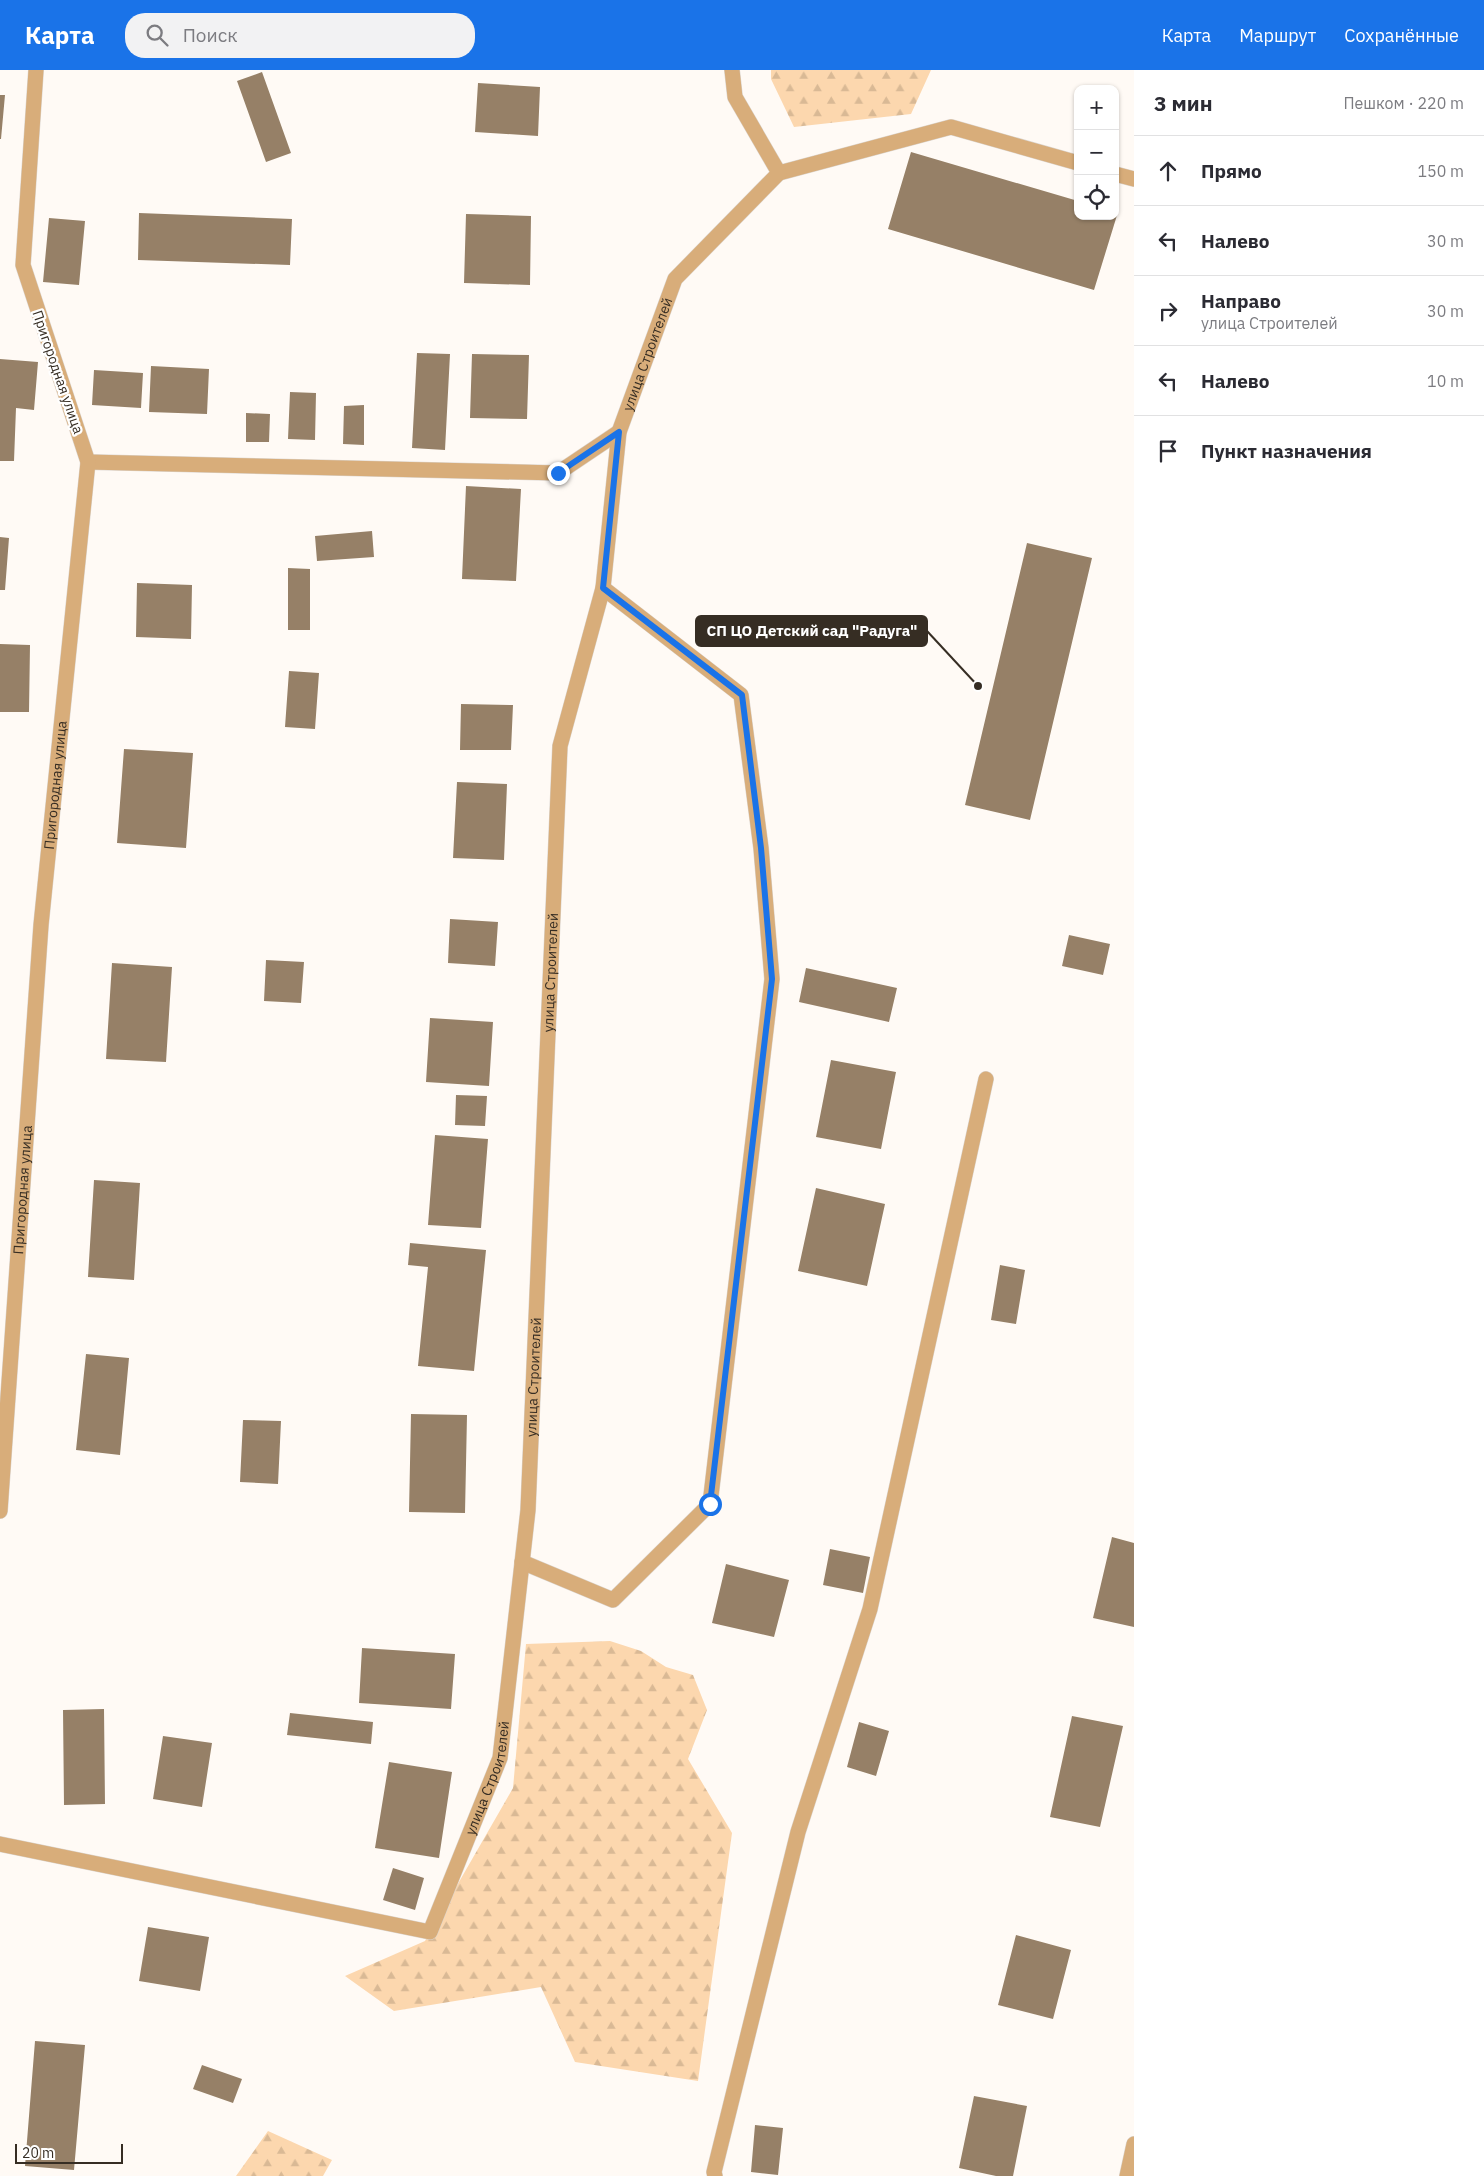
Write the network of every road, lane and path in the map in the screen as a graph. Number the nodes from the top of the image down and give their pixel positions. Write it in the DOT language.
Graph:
graph roads {
  1 [pos="36,70"];
  2 [pos="732,70"];
  3 [pos="1074,162"];
  4 [pos="779,173"];
  5 [pos="1119,175"];
  6 [pos="1134,179"];
  7 [pos="619,432"];
  8 [pos="88,462"];
  9 [pos="603,588"];
  10 [pos="986,1079"];
  11 [pos="0,1512"];
  12 [pos="522,1562"];
  13 [pos="0,1844"];
  14 [pos="1134,2144"];
  15 [pos="715,2176"];
  16 [pos="1127,2176"];
  1 -- 8 [label="street, Пригородная улица"];
  2 -- 4 [label="street"];
  3 -- 4 [label="street"];
  4 -- 7 [label="street, улица Строителей"];
  5 -- 6 [label="street"];
  7 -- 8 [label="street"];
  7 -- 9 [label="street, улица Строителей"];
  8 -- 11 [label="street, Пригородная улица"];
  9 -- 12 [label="street, улица Строителей"];
  9 -- 12 [label="street"];
  10 -- 15 [label="street"];
  12 -- 13 [label="street, улица Строителей"];
  14 -- 16 [label="street"];
}
